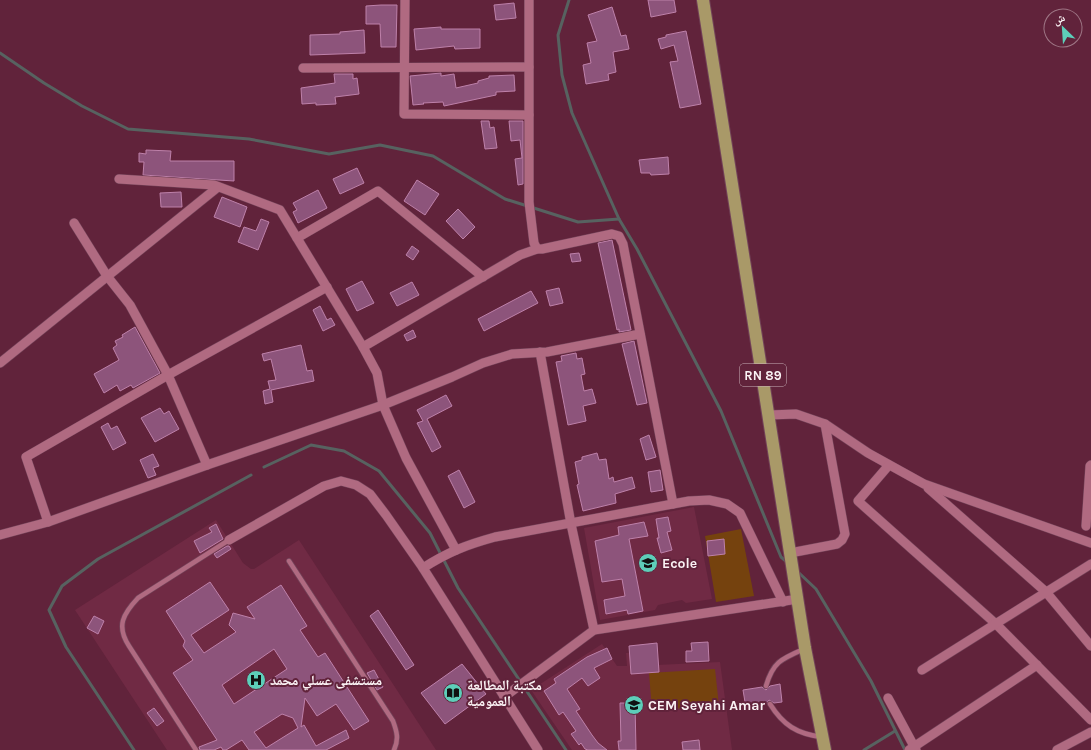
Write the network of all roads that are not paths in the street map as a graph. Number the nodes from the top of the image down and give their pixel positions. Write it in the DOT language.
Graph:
graph roads {
  1 [pos="405,0"];
  2 [pos="529,0"];
  3 [pos="703,0"];
  4 [pos="529,67"];
  5 [pos="303,68"];
  6 [pos="404,68"];
  7 [pos="529,115"];
  8 [pos="118,179"];
  9 [pos="218,187"];
  10 [pos="74,223"];
  11 [pos="297,238"];
  12 [pos="537,249"];
  13 [pos="108,276"];
  14 [pos="483,277"];
  15 [pos="327,287"];
  16 [pos="640,334"];
  17 [pos="362,347"];
  18 [pos="540,352"];
  19 [pos="0,363"];
  20 [pos="168,375"];
  21 [pos="383,405"];
  22 [pos="769,415"];
  23 [pos="825,424"];
  24 [pos="207,464"];
  25 [pos="889,465"];
  26 [pos="1091,465"];
  27 [pos="924,484"];
  28 [pos="673,504"];
  29 [pos="48,522"];
  30 [pos="570,524"];
  31 [pos="1086,526"];
  32 [pos="0,535"];
  33 [pos="229,540"];
  34 [pos="1091,543"];
  35 [pos="456,550"];
  36 [pos="790,553"];
  37 [pos="288,561"];
  38 [pos="1090,565"];
  39 [pos="422,568"];
  40 [pos="1046,592"];
  41 [pos="798,599"];
  42 [pos="783,602"];
  43 [pos="996,624"];
  44 [pos="594,630"];
  45 [pos="1091,646"];
  46 [pos="805,648"];
  47 [pos="1037,665"];
  48 [pos="922,670"];
  49 [pos="766,686"];
  50 [pos="504,697"];
  51 [pos="888,698"];
  52 [pos="770,704"];
  53 [pos="1091,720"];
  54 [pos="1091,732"];
  55 [pos="822,737"];
  56 [pos="913,749"];
  57 [pos="196,750"];
  58 [pos="394,750"];
  59 [pos="538,750"];
  60 [pos="825,750"];
  61 [pos="1057,750"];
  1 -- 6 [label="street"];
  2 -- 4 [label="street"];
  3 -- 22 [label="main road, RN 89"];
  4 -- 6 [label="street"];
  4 -- 7 [label="street"];
  5 -- 6 [label="street"];
  6 -- 7 [label="street"];
  7 -- 12 [label="street"];
  8 -- 9 [label="street"];
  9 -- 11 [label="street"];
  9 -- 13 [label="street"];
  10 -- 13 [label="street"];
  11 -- 14 [label="street"];
  11 -- 15 [label="street"];
  12 -- 14 [label="street"];
  12 -- 16 [label="street"];
  13 -- 19 [label="street"];
  13 -- 20 [label="street"];
  14 -- 17 [label="street"];
  15 -- 17 [label="street"];
  15 -- 20 [label="street"];
  16 -- 18 [label="street"];
  16 -- 28 [label="street"];
  17 -- 21 [label="street"];
  18 -- 21 [label="street"];
  18 -- 30 [label="street"];
  20 -- 24 [label="street"];
  20 -- 29 [label="street"];
  21 -- 24 [label="street"];
  21 -- 35 [label="street"];
  22 -- 23 [label="street"];
  22 -- 36 [label="main road, RN 89"];
  23 -- 25 [label="street"];
  23 -- 36 [label="street"];
  24 -- 29 [label="street"];
  25 -- 27 [label="street"];
  25 -- 43 [label="street"];
  26 -- 31 [label="street"];
  27 -- 34 [label="street"];
  27 -- 40 [label="street"];
  28 -- 30 [label="street"];
  28 -- 42 [label="street"];
  29 -- 32 [label="street"];
  30 -- 35 [label="street"];
  30 -- 44 [label="street"];
  33 -- 39 [label="street"];
  33 -- 57 [label="lane"];
  35 -- 39 [label="street"];
  36 -- 41 [label="main road, RN 89"];
  37 -- 58 [label="lane"];
  38 -- 40 [label="street"];
  39 -- 50 [label="street"];
  40 -- 43 [label="street"];
  40 -- 45 [label="street"];
  41 -- 42 [label="street"];
  41 -- 46 [label="main road, RN 89"];
  42 -- 44 [label="street"];
  43 -- 47 [label="street"];
  43 -- 48 [label="street"];
  44 -- 50 [label="street"];
  46 -- 49 [label="lane"];
  46 -- 55 [label="main road, RN 89"];
  47 -- 53 [label="street"];
  47 -- 56 [label="street"];
  50 -- 59 [label="street"];
  51 -- 56 [label="street"];
  52 -- 55 [label="lane"];
  54 -- 61 [label="street"];
  55 -- 60 [label="main road, RN 89"];
}
